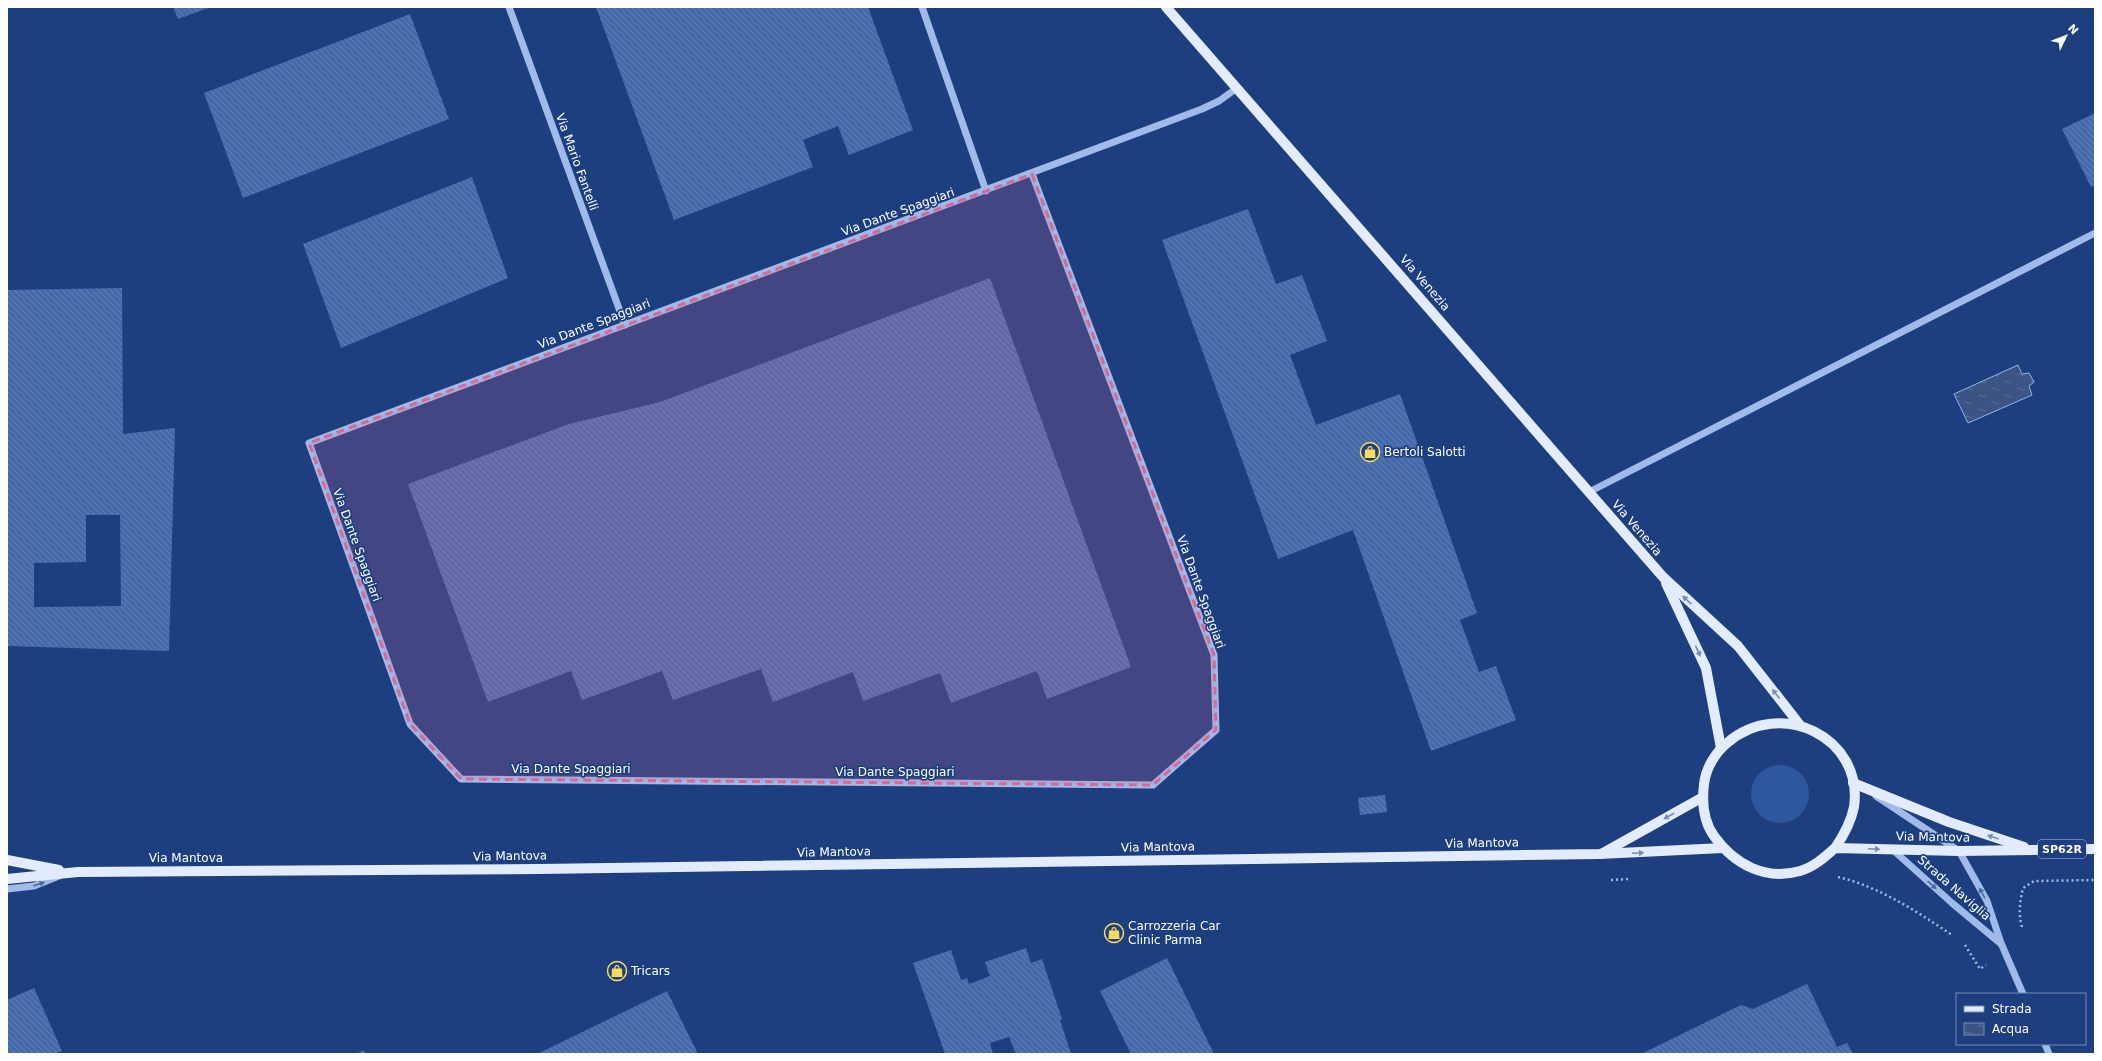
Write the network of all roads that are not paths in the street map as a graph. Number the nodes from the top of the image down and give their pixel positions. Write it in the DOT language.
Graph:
graph roads {
  1 [pos="509,7"];
  2 [pos="922,7"];
  3 [pos="1166,7"];
  4 [pos="1237,88"];
  5 [pos="1032,174"];
  6 [pos="986,191"];
  7 [pos="2095,233"];
  8 [pos="624,325"];
  9 [pos="1590,492"];
  10 [pos="1663,577"];
  11 [pos="1800,725"];
  12 [pos="1721,748"];
  13 [pos="1852,783"];
  14 [pos="1862,787"];
  15 [pos="1703,797"];
  16 [pos="1722,848"];
  17 [pos="1835,848"];
  18 [pos="2030,849"];
  19 [pos="2095,849"];
  20 [pos="1893,850"];
  21 [pos="1959,851"];
  22 [pos="1599,854"];
  23 [pos="7,860"];
  24 [pos="69,872"];
  25 [pos="7,879"];
  26 [pos="7,889"];
  27 [pos="2001,943"];
  28 [pos="2023,993"];
  1 -- 8 [label="street, Via Mario Fantelli"];
  2 -- 6 [label="street"];
  3 -- 4 [label="main road, Via Venezia"];
  4 -- 5 [label="street, Via Dante Spaggiari"];
  4 -- 9 [label="main road, Via Venezia"];
  5 -- 6 [label="street, Via Dante Spaggiari"];
  5 -- 8 [label="street, Via Dante Spaggiari"];
  6 -- 8 [label="street, Via Dante Spaggiari"];
  7 -- 9 [label="street"];
  9 -- 10 [label="main road, Via Venezia"];
  11 -- 10 [label="main road, Via Venezia, one-way"];
  10 -- 12 [label="main road, Via Venezia, one-way"];
  11 -- 12 [label="main road"];
  11 -- 13 [label="main road"];
  12 -- 15 [label="main road"];
  13 -- 14 [label="main road, Via Mantova"];
  13 -- 17 [label="main road"];
  18 -- 14 [label="main road, Via Mantova, one-way"];
  14 -- 21 [label="street, Strada Naviglia"];
  15 -- 16 [label="main road"];
  15 -- 22 [label="main road, Via Mantova, one-way"];
  16 -- 17 [label="main road"];
  22 -- 16 [label="main road, Via Mantova, one-way"];
  17 -- 20 [label="main road, Via Mantova, one-way"];
  18 -- 19 [label="main road, Via Mantova / SP62R"];
  18 -- 21 [label="main road, Via Mantova"];
  20 -- 21 [label="main road, Via Mantova"];
  20 -- 27 [label="street, Strada Naviglia, one-way"];
  27 -- 21 [label="street, Strada Naviglia, one-way"];
  22 -- 24 [label="main road, Via Mantova"];
  23 -- 24 [label="main road, Via Mantova"];
  24 -- 25 [label="main road, Via Mantova"];
  26 -- 24 [label="street, one-way"];
  27 -- 28 [label="street, Strada Naviglia"];
}
